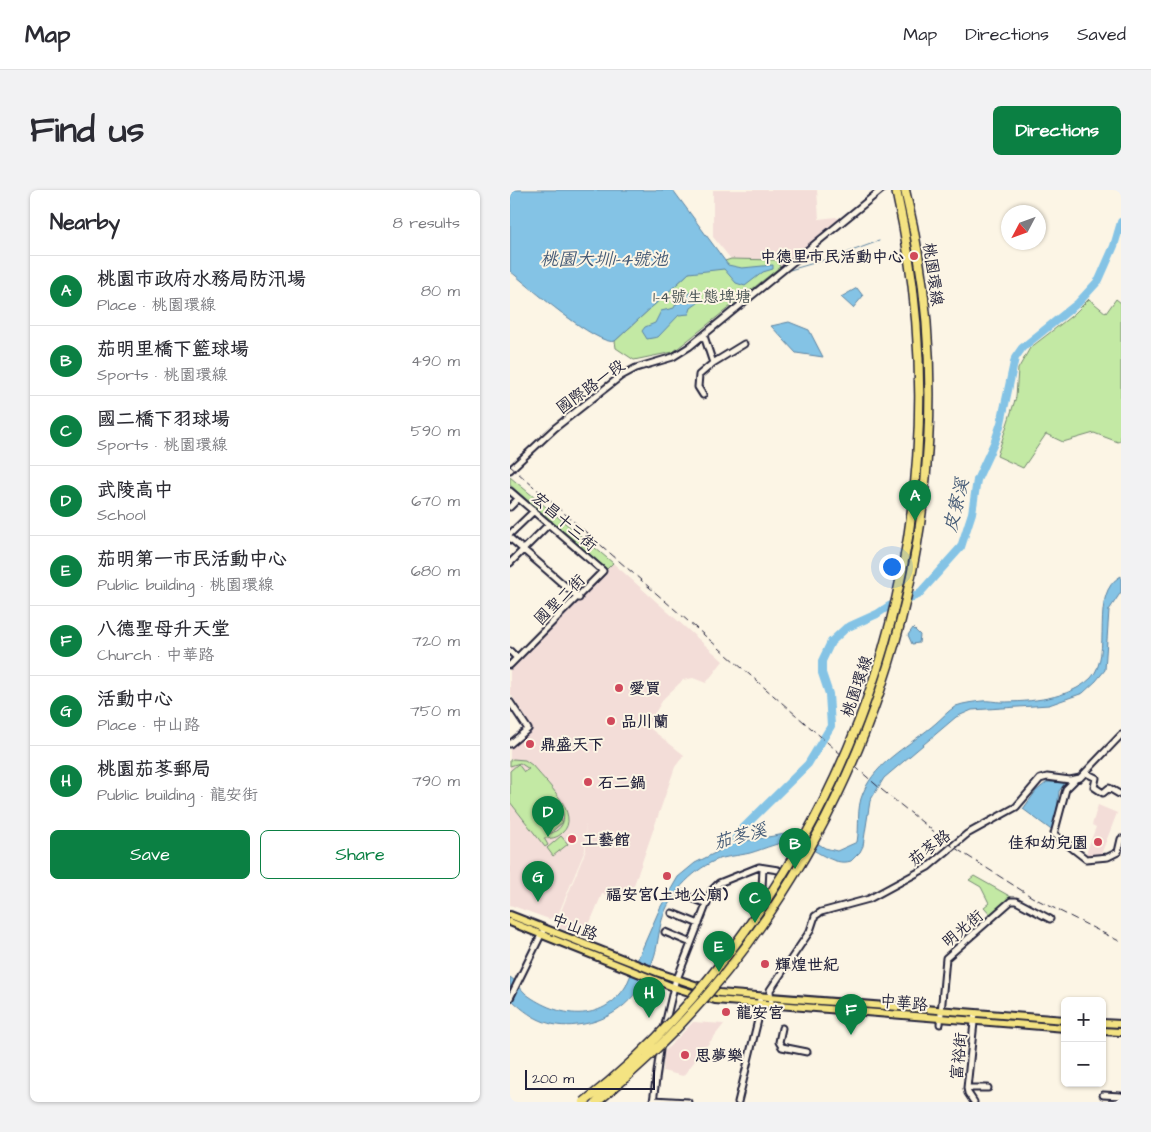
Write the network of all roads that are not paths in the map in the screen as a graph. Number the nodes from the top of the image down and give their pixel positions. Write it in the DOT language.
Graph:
graph roads {
  1 [pos="881,190"];
  2 [pos="896,190"];
  3 [pos="905,190"];
  4 [pos="704,336"];
  5 [pos="744,344"];
  6 [pos="713,363"];
  7 [pos="703,395"];
  8 [pos="510,470"];
  9 [pos="510,490"];
  10 [pos="517,500"];
  11 [pos="510,507"];
  12 [pos="534,511"];
  13 [pos="550,524"];
  14 [pos="510,534"];
  15 [pos="510,538"];
  16 [pos="524,551"];
  17 [pos="511,561"];
  18 [pos="603,571"];
  19 [pos="579,598"];
  20 [pos="510,651"];
  21 [pos="517,658"];
  22 [pos="510,665"];
  23 [pos="510,702"];
  24 [pos="1121,735"];
  25 [pos="510,744"];
  26 [pos="1086,773"];
  27 [pos="1075,780"];
  28 [pos="1121,795"];
  29 [pos="1121,839"];
  30 [pos="759,867"];
  31 [pos="778,870"];
  32 [pos="762,887"];
  33 [pos="682,894"];
  34 [pos="707,904"];
  35 [pos="672,913"];
  36 [pos="510,915"];
  37 [pos="1050,919"];
  38 [pos="510,922"];
  39 [pos="699,924"];
  40 [pos="542,931"];
  41 [pos="665,932"];
  42 [pos="691,943"];
  43 [pos="658,976"];
  44 [pos="676,979"];
  45 [pos="673,987"];
  46 [pos="760,997"];
  47 [pos="510,998"];
  48 [pos="771,998"];
  49 [pos="759,1005"];
  50 [pos="771,1006"];
  51 [pos="941,1011"];
  52 [pos="975,1013"];
  53 [pos="1061,1020"];
  54 [pos="940,1022"];
  55 [pos="974,1022"];
  56 [pos="1106,1023"];
  57 [pos="1121,1024"];
  58 [pos="782,1028"];
  59 [pos="1061,1028"];
  60 [pos="1106,1031"];
  61 [pos="1121,1032"];
  62 [pos="807,1052"];
  63 [pos="968,1088"];
  64 [pos="988,1088"];
  65 [pos="1103,1095"];
  66 [pos="1121,1096"];
  67 [pos="653,1101"];
  68 [pos="973,1101"];
  69 [pos="584,1102"];
  70 [pos="596,1102"];
  71 [pos="688,1102"];
  72 [pos="738,1102"];
  1 -- 4 [label="street, 國際路一段"];
  2 -- 69 [label="highway, 桃園環線, bridge"];
  3 -- 70 [label="highway, 桃園環線, bridge"];
  4 -- 6 [label="street"];
  4 -- 8 [label="street, 國際路一段"];
  5 -- 6 [label="street"];
  6 -- 7 [label="street"];
  9 -- 12 [label="street, 宏昌十三街"];
  10 -- 11 [label="street"];
  12 -- 13 [label="street, 宏昌十三街"];
  12 -- 14 [label="street"];
  13 -- 16 [label="street"];
  13 -- 18 [label="street, 宏昌十三街"];
  15 -- 16 [label="street"];
  16 -- 17 [label="street"];
  16 -- 19 [label="street"];
  18 -- 19 [label="street, 國聖二街"];
  19 -- 21 [label="street, 國聖二街"];
  20 -- 21 [label="street"];
  21 -- 22 [label="street, 國聖二街"];
  23 -- 25 [label="street"];
  24 -- 26 [label="street"];
  26 -- 27 [label="street"];
  26 -- 28 [label="street"];
  27 -- 29 [label="street"];
  27 -- 48 [label="street, 茄苳路"];
  30 -- 31 [label="street"];
  30 -- 32 [label="street"];
  30 -- 34 [label="street"];
  33 -- 34 [label="street"];
  34 -- 39 [label="street"];
  35 -- 39 [label="street"];
  36 -- 40 [label="main road, 中山路"];
  37 -- 51 [label="street, 明光街"];
  38 -- 40 [label="main road, 中山路"];
  39 -- 42 [label="street"];
  40 -- 43 [label="main road, 中山路"];
  40 -- 47 [label="street"];
  41 -- 42 [label="street"];
  42 -- 44 [label="street"];
  43 -- 44 [label="main road, 中華路"];
  43 -- 45 [label="main road, 中華路"];
  44 -- 45 [label="street"];
  44 -- 46 [label="main road, 中華路"];
  45 -- 49 [label="main road, 中華路"];
  45 -- 67 [label="street"];
  46 -- 48 [label="main road, 中華路"];
  46 -- 49 [label="street"];
  48 -- 50 [label="street"];
  48 -- 51 [label="main road, 中華路"];
  49 -- 50 [label="main road, 中華路"];
  49 -- 72 [label="street"];
  50 -- 54 [label="main road, 中華路"];
  51 -- 52 [label="main road, 中華路"];
  51 -- 54 [label="street, 明光街"];
  52 -- 53 [label="main road, 中華路"];
  52 -- 55 [label="street, 富裕街"];
  54 -- 55 [label="main road, 中華路"];
  55 -- 59 [label="main road, 中華路"];
  55 -- 63 [label="street, 富裕街"];
  56 -- 57 [label="main road"];
  58 -- 62 [label="street"];
  60 -- 61 [label="main road"];
  63 -- 64 [label="street"];
  63 -- 68 [label="street, 富裕街"];
  65 -- 66 [label="street"];
  67 -- 71 [label="street"];
}
